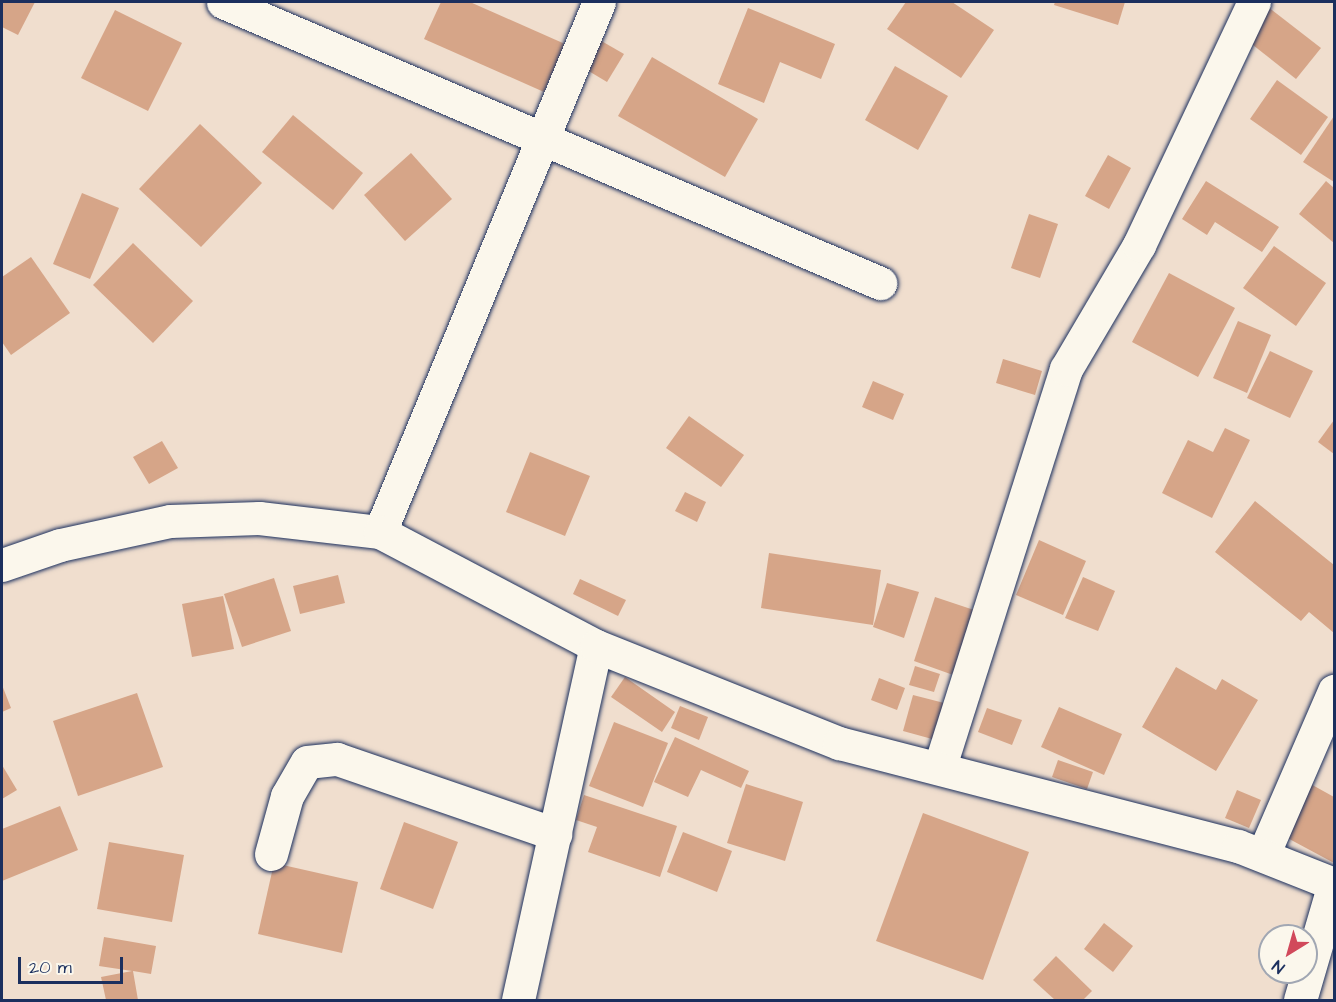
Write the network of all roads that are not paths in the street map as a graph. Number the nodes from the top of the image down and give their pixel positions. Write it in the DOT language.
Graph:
graph roads {
  1 [pos="223,2"];
  2 [pos="599,2"];
  3 [pos="1254,2"];
  4 [pos="542,140"];
  5 [pos="880,283"];
  6 [pos="380,532"];
  7 [pos="2,565"];
  8 [pos="596,646"];
  9 [pos="1335,691"];
  10 [pos="940,766"];
  11 [pos="555,834"];
  12 [pos="272,854"];
  13 [pos="1263,855"];
  14 [pos="1334,884"];
  15 [pos="518,1000"];
  16 [pos="1300,1000"];
  1 -- 4 [label="street"];
  2 -- 4 [label="street"];
  3 -- 10 [label="street"];
  4 -- 5 [label="street"];
  4 -- 6 [label="street"];
  6 -- 7 [label="street"];
  6 -- 8 [label="street"];
  8 -- 10 [label="street"];
  8 -- 11 [label="street"];
  9 -- 13 [label="street"];
  10 -- 13 [label="street"];
  11 -- 12 [label="street"];
  11 -- 15 [label="street"];
  13 -- 14 [label="street"];
  14 -- 16 [label="street"];
}
